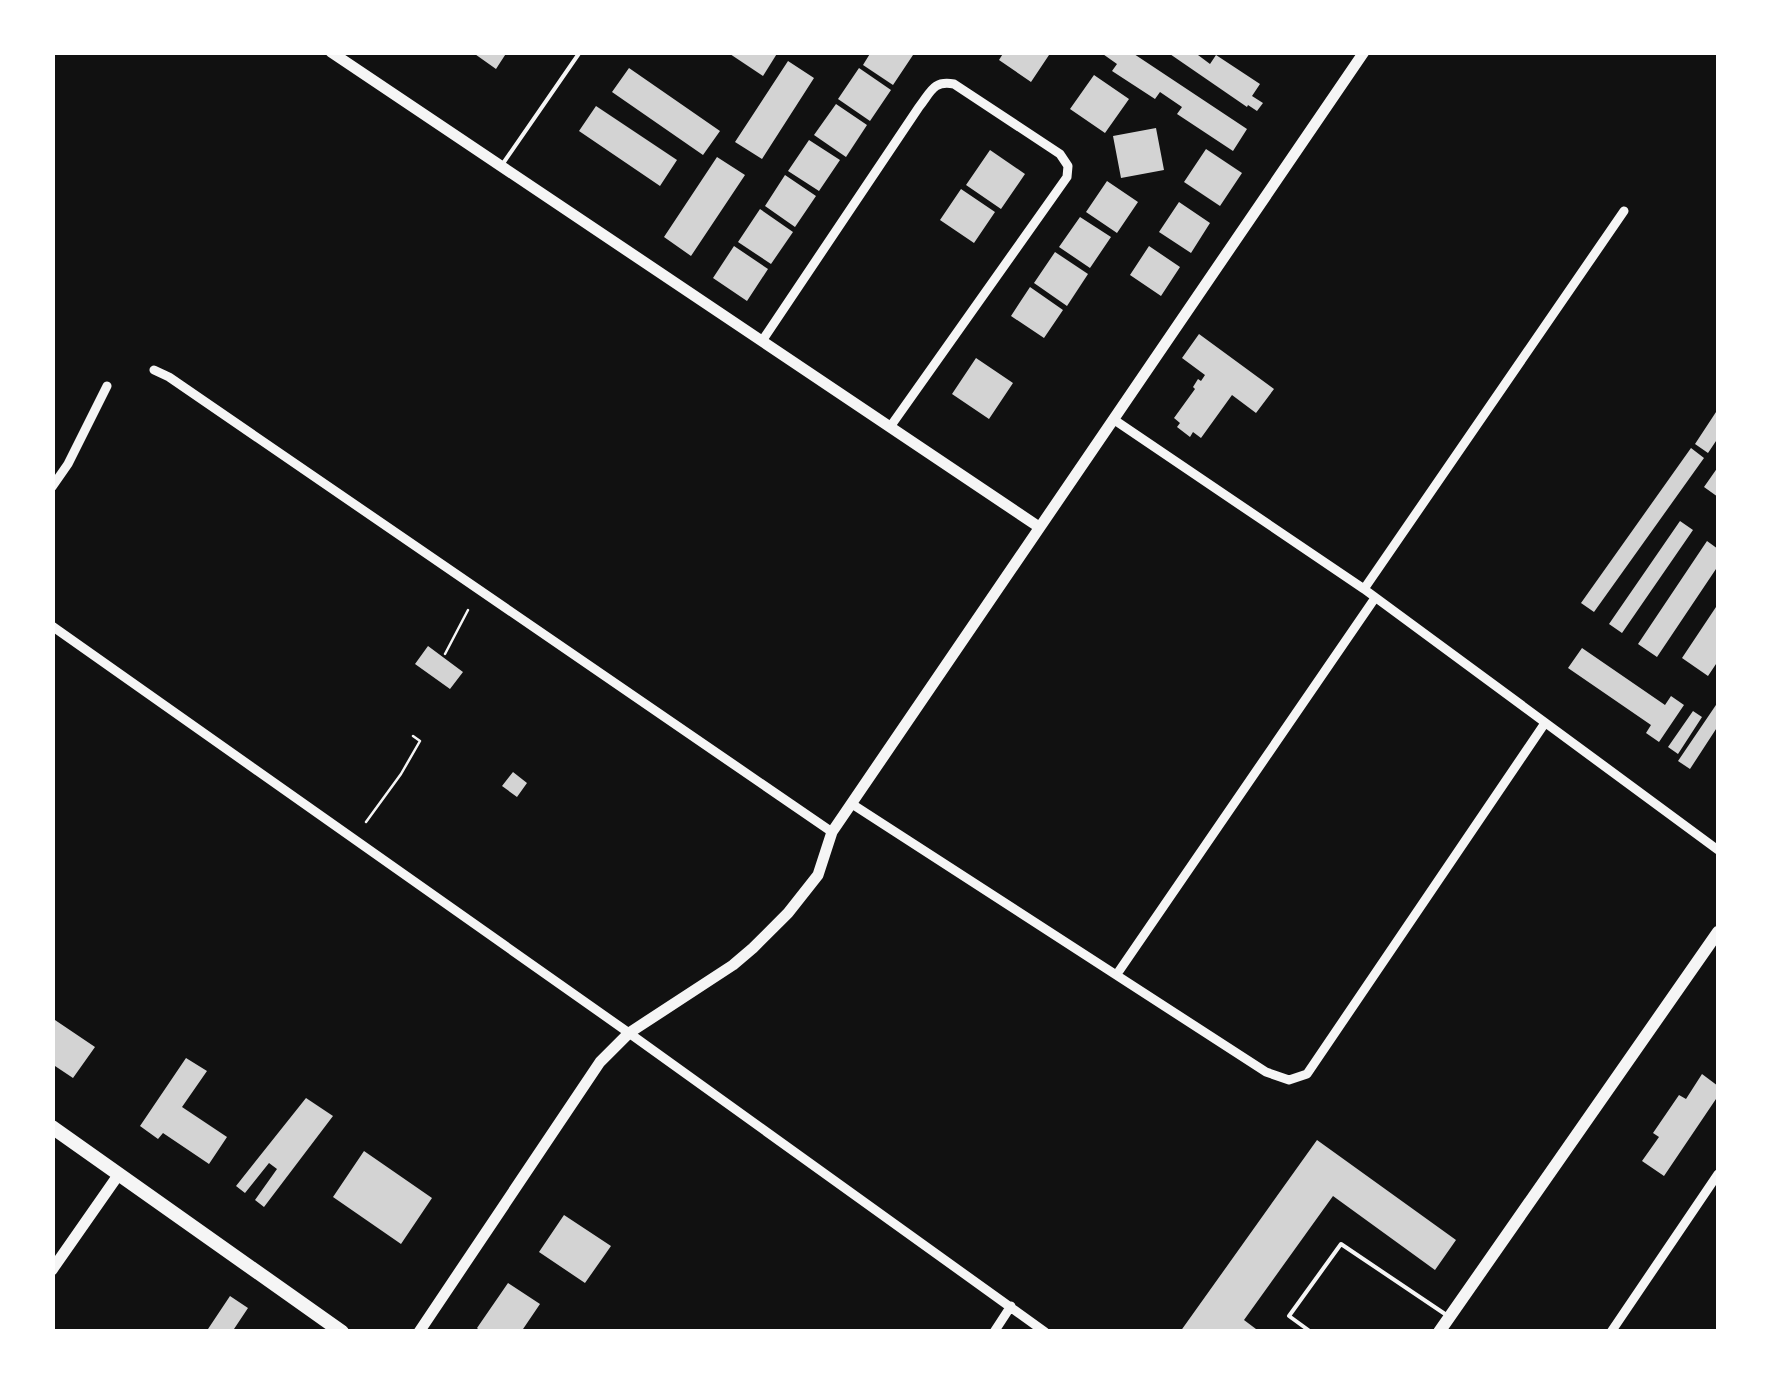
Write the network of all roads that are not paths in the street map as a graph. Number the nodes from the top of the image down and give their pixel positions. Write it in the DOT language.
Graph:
graph roads {
  1 [pos="331,52"];
  2 [pos="580,52"];
  3 [pos="1364,52"];
  4 [pos="501,166"];
  5 [pos="1624,211"];
  6 [pos="762,341"];
  7 [pos="154,370"];
  8 [pos="107,386"];
  9 [pos="1113,419"];
  10 [pos="890,427"];
  11 [pos="52,487"];
  12 [pos="1039,527"];
  13 [pos="1364,590"];
  14 [pos="1376,598"];
  15 [pos="52,626"];
  16 [pos="1545,723"];
  17 [pos="852,804"];
  18 [pos="832,832"];
  19 [pos="1718,850"];
  20 [pos="1718,932"];
  21 [pos="1117,974"];
  22 [pos="629,1033"];
  23 [pos="52,1127"];
  24 [pos="119,1174"];
  25 [pos="1718,1174"];
  26 [pos="52,1270"];
  27 [pos="1012,1306"];
  28 [pos="1449,1317"];
  29 [pos="342,1332"];
  30 [pos="420,1332"];
  31 [pos="994,1332"];
  32 [pos="1045,1332"];
  33 [pos="1312,1332"];
  34 [pos="1439,1332"];
  35 [pos="1611,1332"];
  1 -- 4 [label="street"];
  2 -- 4 [label="lane"];
  3 -- 9 [label="street"];
  4 -- 6 [label="street"];
  5 -- 13 [label="street"];
  6 -- 10 [label="street"];
  6 -- 10 [label="street"];
  7 -- 18 [label="street"];
  8 -- 11 [label="street"];
  9 -- 12 [label="street"];
  9 -- 13 [label="street"];
  10 -- 12 [label="street"];
  12 -- 17 [label="street"];
  13 -- 14 [label="street"];
  14 -- 16 [label="street"];
  14 -- 21 [label="street"];
  15 -- 22 [label="street"];
  16 -- 19 [label="street"];
  16 -- 21 [label="street"];
  17 -- 18 [label="street"];
  17 -- 21 [label="street"];
  18 -- 22 [label="street"];
  20 -- 28 [label="main road"];
  22 -- 27 [label="street"];
  22 -- 30 [label="street"];
  23 -- 24 [label="main road"];
  24 -- 26 [label="street"];
  24 -- 29 [label="main road"];
  25 -- 35 [label="street"];
  27 -- 31 [label="street"];
  27 -- 32 [label="street"];
  28 -- 33 [label="lane"];
  28 -- 34 [label="main road"];
}
